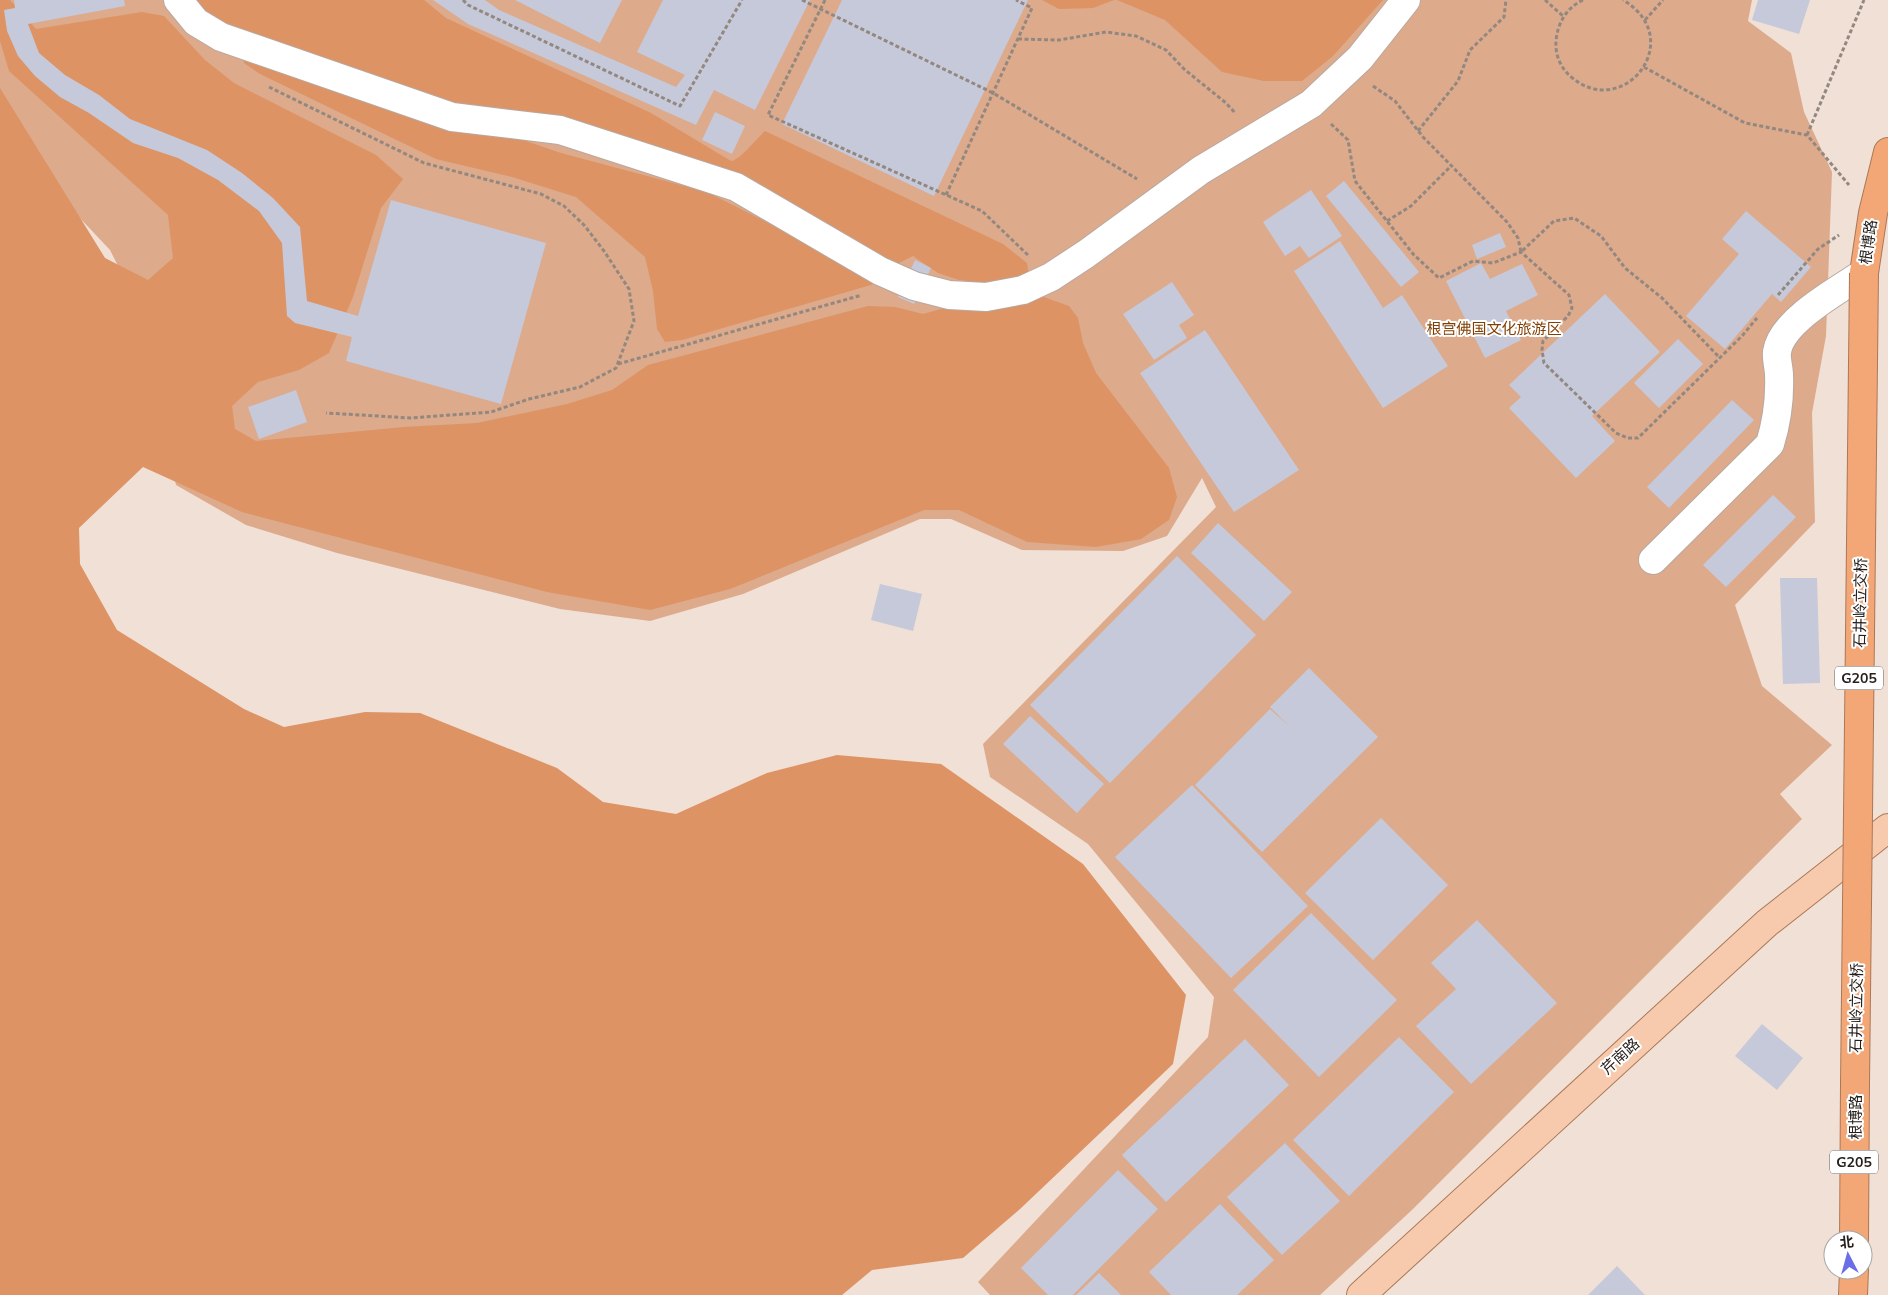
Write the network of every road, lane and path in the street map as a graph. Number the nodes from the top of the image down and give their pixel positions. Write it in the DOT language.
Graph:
graph roads {
  1 [pos="178,0"];
  2 [pos="463,0"];
  3 [pos="742,0"];
  4 [pos="802,0"];
  5 [pos="825,0"];
  6 [pos="1016,0"];
  7 [pos="1406,0"];
  8 [pos="1506,0"];
  9 [pos="1545,0"];
  10 [pos="1583,0"];
  11 [pos="1623,0"];
  12 [pos="1663,0"];
  13 [pos="1864,0"];
  14 [pos="820,9"];
  15 [pos="1563,16"];
  16 [pos="1645,20"];
  17 [pos="1018,39"];
  18 [pos="1644,67"];
  19 [pos="1348,69"];
  20 [pos="264,85"];
  21 [pos="993,93"];
  22 [pos="1311,104"];
  23 [pos="1418,131"];
  24 [pos="1807,135"];
  25 [pos="1257,136"];
  26 [pos="1888,152"];
  27 [pos="1451,166"];
  28 [pos="946,195"];
  29 [pos="1166,196"];
  30 [pos="1880,213"];
  31 [pos="1388,221"];
  32 [pos="1521,252"];
  33 [pos="1864,273"];
  34 [pos="1051,276"];
  35 [pos="906,282"];
  36 [pos="1772,302"];
  37 [pos="1760,315"];
  38 [pos="1720,357"];
  39 [pos="618,364"];
  40 [pos="326,413"];
  41 [pos="1653,560"];
  42 [pos="1888,828"];
  43 [pos="1855,1084"];
  44 [pos="1854,1230"];
  45 [pos="1854,1280"];
  46 [pos="1361,1295"];
  47 [pos="1854,1295"];
  1 -- 35 [label="lane"];
  2 -- 3 [label="path"];
  4 -- 14 [label="path"];
  5 -- 14 [label="path"];
  6 -- 17 [label="path"];
  7 -- 19 [label="lane"];
  8 -- 23 [label="path"];
  9 -- 15 [label="path"];
  10 -- 15 [label="path"];
  11 -- 16 [label="path"];
  12 -- 16 [label="path"];
  13 -- 24 [label="path"];
  14 -- 21 [label="path"];
  14 -- 28 [label="path"];
  15 -- 18 [label="path"];
  16 -- 18 [label="path"];
  17 -- 21 [label="path"];
  17 -- 25 [label="path"];
  18 -- 24 [label="path"];
  19 -- 22 [label="lane"];
  19 -- 23 [label="path"];
  20 -- 39 [label="path"];
  21 -- 28 [label="path"];
  21 -- 29 [label="path"];
  22 -- 25 [label="lane"];
  22 -- 31 [label="path"];
  23 -- 27 [label="path"];
  24 -- 30 [label="path"];
  25 -- 29 [label="lane"];
  26 -- 30 [label="highway, 根博路 / G205"];
  27 -- 31 [label="path"];
  27 -- 32 [label="path"];
  28 -- 34 [label="path"];
  29 -- 34 [label="lane"];
  30 -- 33 [label="highway, 根博路 / G205"];
  30 -- 36 [label="path"];
  31 -- 32 [label="path"];
  32 -- 38 [label="path"];
  32 -- 38 [label="path"];
  33 -- 41 [label="lane"];
  33 -- 43 [label="highway, 石井岭立交桥 / G205, bridge"];
  34 -- 35 [label="lane"];
  35 -- 39 [label="path"];
  37 -- 38 [label="path"];
  39 -- 40 [label="path"];
  42 -- 46 [label="main road, 芹南路"];
  43 -- 44 [label="highway, 根博路 / G205"];
  45 -- 47 [label="highway"];
}
